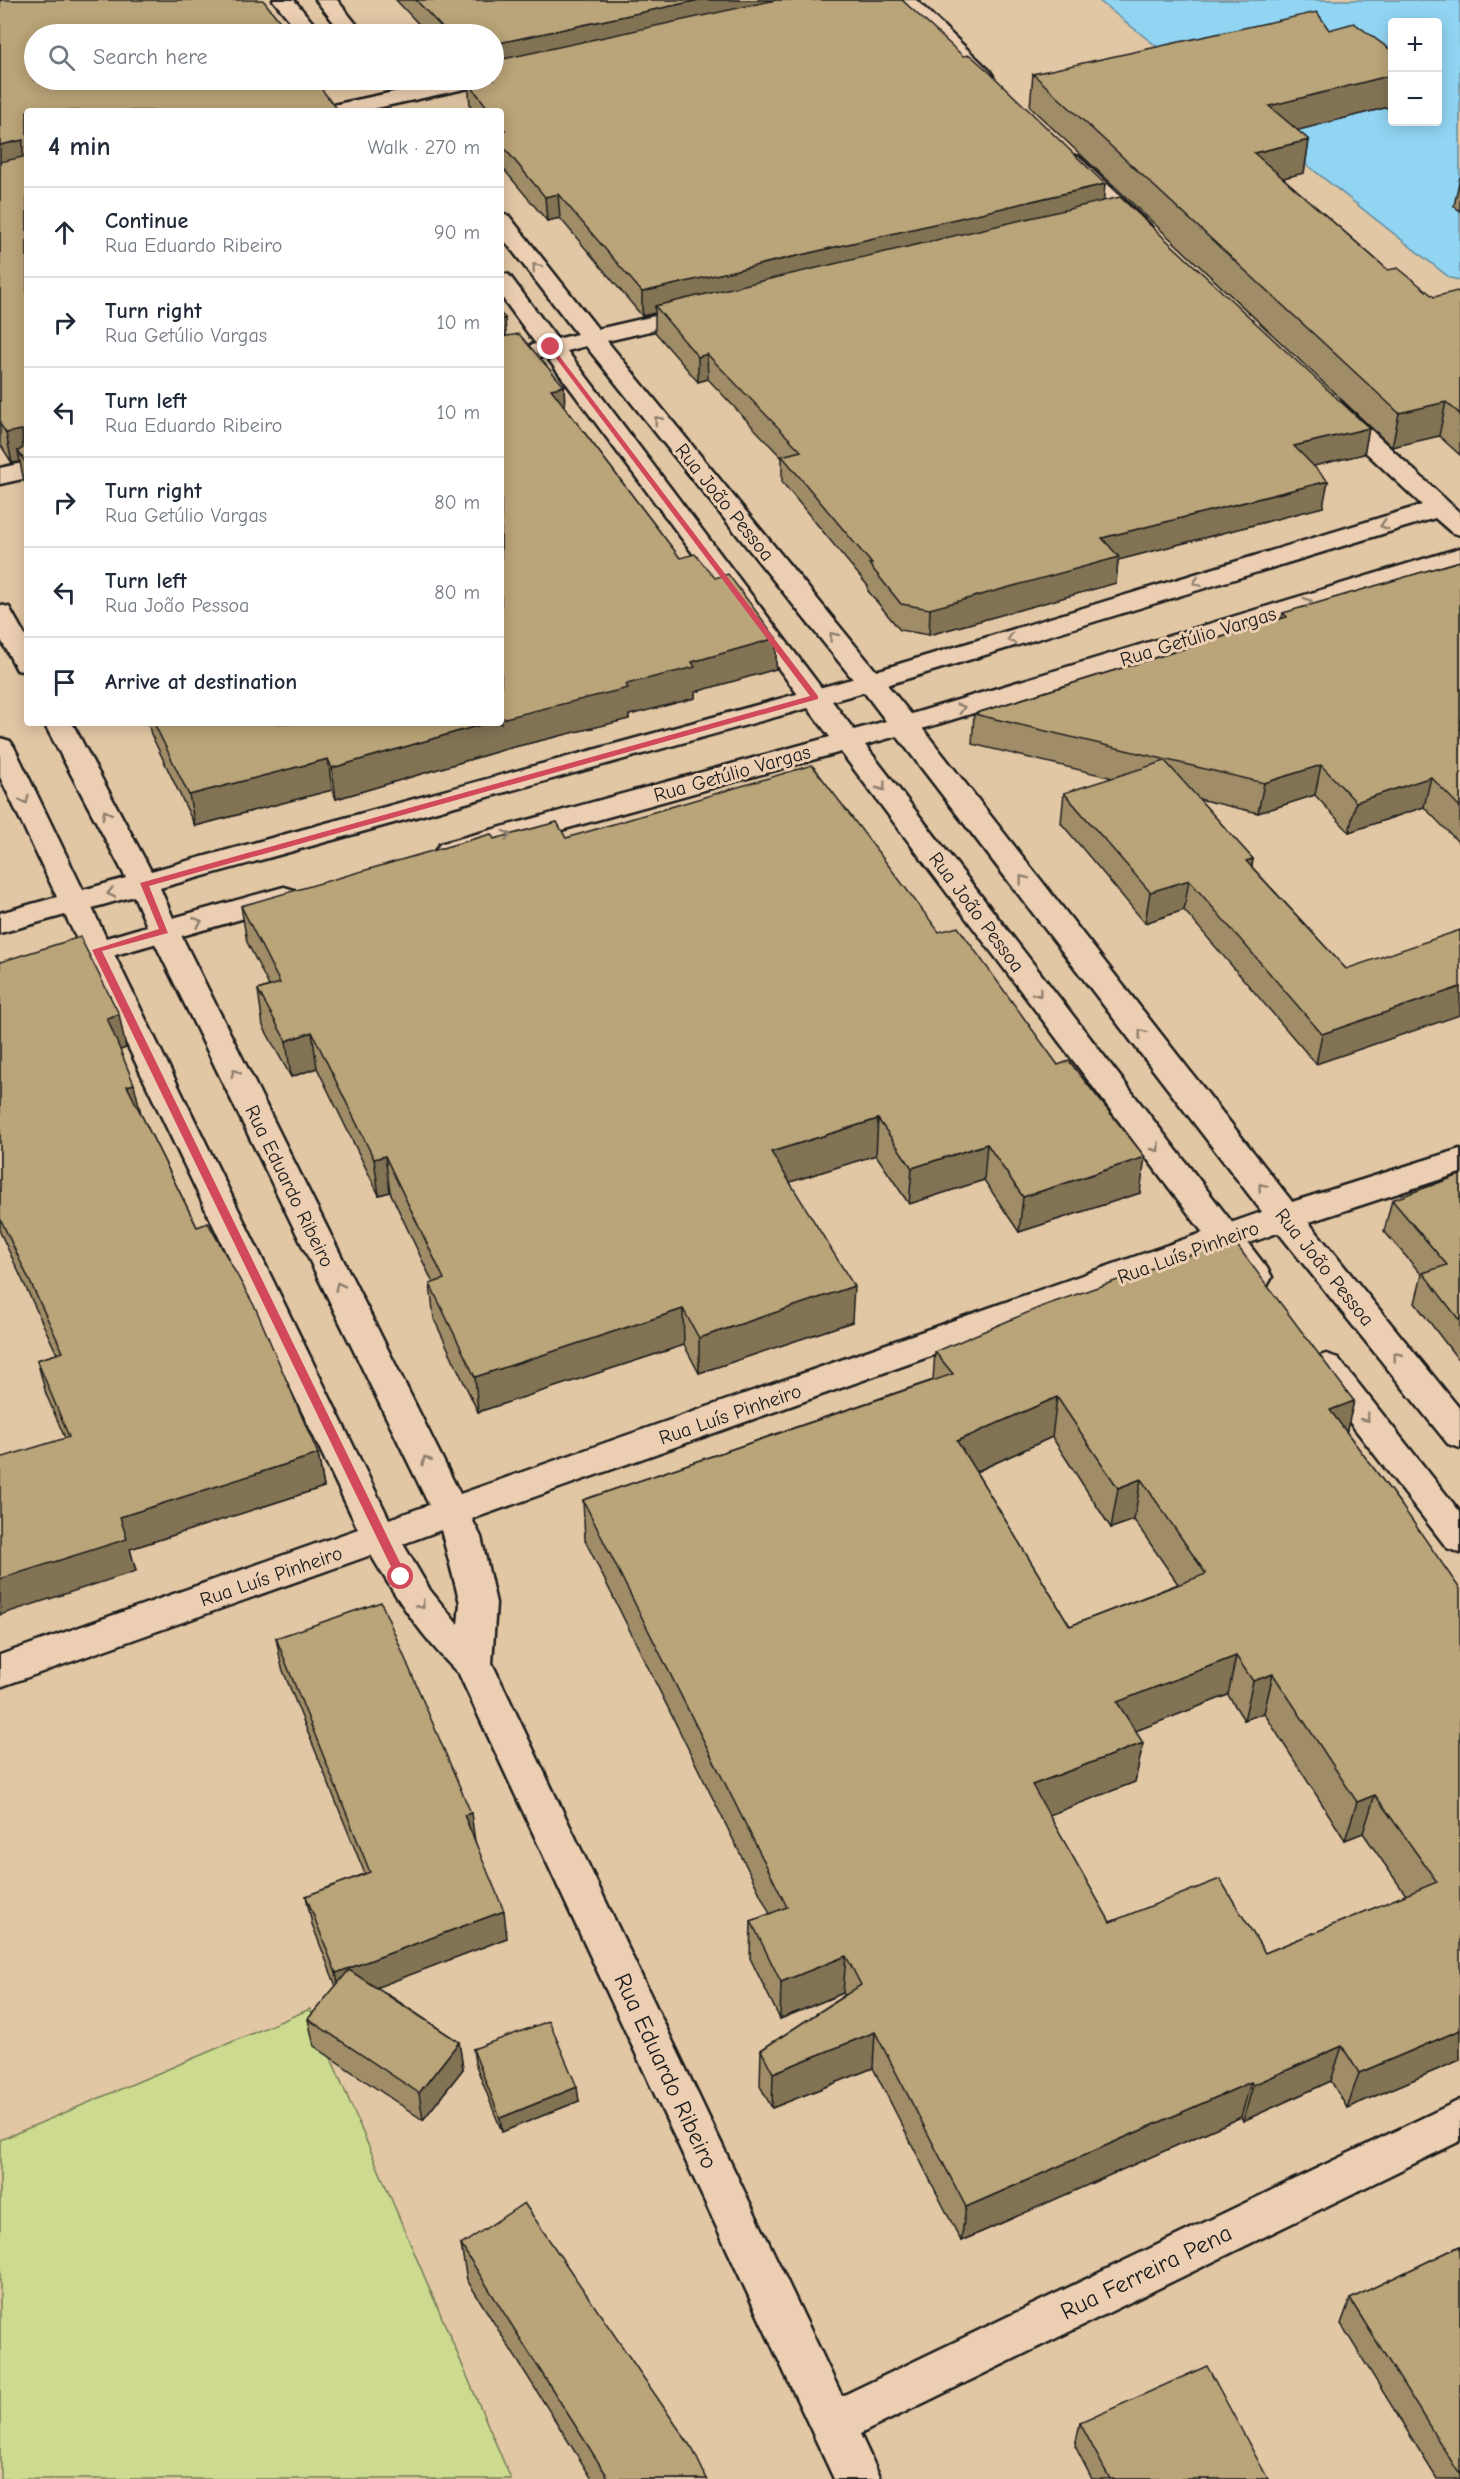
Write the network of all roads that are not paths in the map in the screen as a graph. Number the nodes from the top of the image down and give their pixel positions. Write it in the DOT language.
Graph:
graph roads {
  1 [pos="283,0"];
  2 [pos="326,0"];
  3 [pos="904,0"];
  4 [pos="303,24"];
  5 [pos="346,24"];
  6 [pos="428,90"];
  7 [pos="996,90"];
  8 [pos="403,95"];
  9 [pos="367,101"];
  10 [pos="343,108"];
  11 [pos="1055,147"];
  12 [pos="1123,212"];
  13 [pos="1100,217"];
  14 [pos="504,225"];
  15 [pos="1157,244"];
  16 [pos="504,284"];
  17 [pos="719,308"];
  18 [pos="592,338"];
  19 [pos="551,347"];
  20 [pos="504,358"];
  21 [pos="1320,396"];
  22 [pos="24,471"];
  23 [pos="0,476"];
  24 [pos="1440,508"];
  25 [pos="1460,526"];
  26 [pos="1460,556"];
  27 [pos="0,613"];
  28 [pos="24,658"];
  29 [pos="870,682"];
  30 [pos="815,698"];
  31 [pos="905,725"];
  32 [pos="60,726"];
  33 [pos="847,741"];
  34 [pos="0,747"];
  35 [pos="426,858"];
  36 [pos="144,885"];
  37 [pos="312,890"];
  38 [pos="75,903"];
  39 [pos="0,923"];
  40 [pos="165,931"];
  41 [pos="97,950"];
  42 [pos="0,978"];
  43 [pos="1460,1161"];
  44 [pos="1285,1217"];
  45 [pos="1226,1239"];
  46 [pos="1270,1295"];
  47 [pos="1306,1342"];
  48 [pos="1460,1434"];
  49 [pos="451,1513"];
  50 [pos="380,1537"];
  51 [pos="1460,1538"];
  52 [pos="473,1663"];
  53 [pos="0,1671"];
  54 [pos="1460,2120"];
  55 [pos="832,2424"];
  56 [pos="858,2479"];
  1 -- 4 [label="street"];
  2 -- 5 [label="street"];
  3 -- 7 [label="street"];
  6 -- 8 [label="street"];
  8 -- 9 [label="street"];
  9 -- 10 [label="street"];
  11 -- 12 [label="street"];
  12 -- 13 [label="street"];
  12 -- 15 [label="street"];
  18 -- 14 [label="street, Rua João Pessoa, one-way"];
  16 -- 19 [label="street, Rua João Pessoa"];
  17 -- 18 [label="street"];
  18 -- 19 [label="street"];
  29 -- 18 [label="street, Rua João Pessoa, one-way"];
  19 -- 20 [label="street"];
  19 -- 30 [label="street, Rua João Pessoa"];
  21 -- 24 [label="street"];
  22 -- 23 [label="street"];
  24 -- 25 [label="street"];
  24 -- 29 [label="street, one-way"];
  31 -- 26 [label="street, Rua Getúlio Vargas, one-way"];
  27 -- 28 [label="street"];
  29 -- 30 [label="street"];
  29 -- 31 [label="street, Rua João Pessoa"];
  30 -- 33 [label="street, Rua João Pessoa"];
  30 -- 36 [label="street"];
  31 -- 33 [label="street, Rua Getúlio Vargas"];
  44 -- 31 [label="street, Rua João Pessoa, one-way"];
  36 -- 32 [label="street, Rua Eduardo Ribeiro, one-way"];
  35 -- 33 [label="street, Rua Getúlio Vargas, one-way"];
  33 -- 45 [label="street, Rua João Pessoa, one-way"];
  34 -- 38 [label="street, Rua Eduardo Ribeiro, one-way"];
  36 -- 38 [label="street, one-way"];
  36 -- 40 [label="street, Rua Eduardo Ribeiro"];
  40 -- 37 [label="street, one-way"];
  38 -- 39 [label="street"];
  38 -- 41 [label="street, Rua Eduardo Ribeiro"];
  40 -- 41 [label="street"];
  49 -- 40 [label="street, Rua Eduardo Ribeiro, one-way"];
  41 -- 42 [label="street"];
  41 -- 50 [label="street, Rua Eduardo Ribeiro"];
  43 -- 44 [label="street, Rua Luís Pinheiro"];
  44 -- 45 [label="street, Rua Luís Pinheiro"];
  48 -- 44 [label="street, Rua João Pessoa, one-way"];
  45 -- 46 [label="street, Rua João Pessoa"];
  45 -- 49 [label="street, Rua Luís Pinheiro"];
  47 -- 51 [label="street, one-way"];
  49 -- 50 [label="street, Rua Luís Pinheiro"];
  49 -- 52 [label="street, Rua Eduardo Ribeiro"];
  50 -- 52 [label="street, Rua Eduardo Ribeiro, one-way"];
  50 -- 53 [label="street, Rua Luís Pinheiro"];
  52 -- 55 [label="street, Rua Eduardo Ribeiro"];
  54 -- 55 [label="street, Rua Ferreira Pena"];
  55 -- 56 [label="street, Rua Eduardo Ribeiro"];
}
